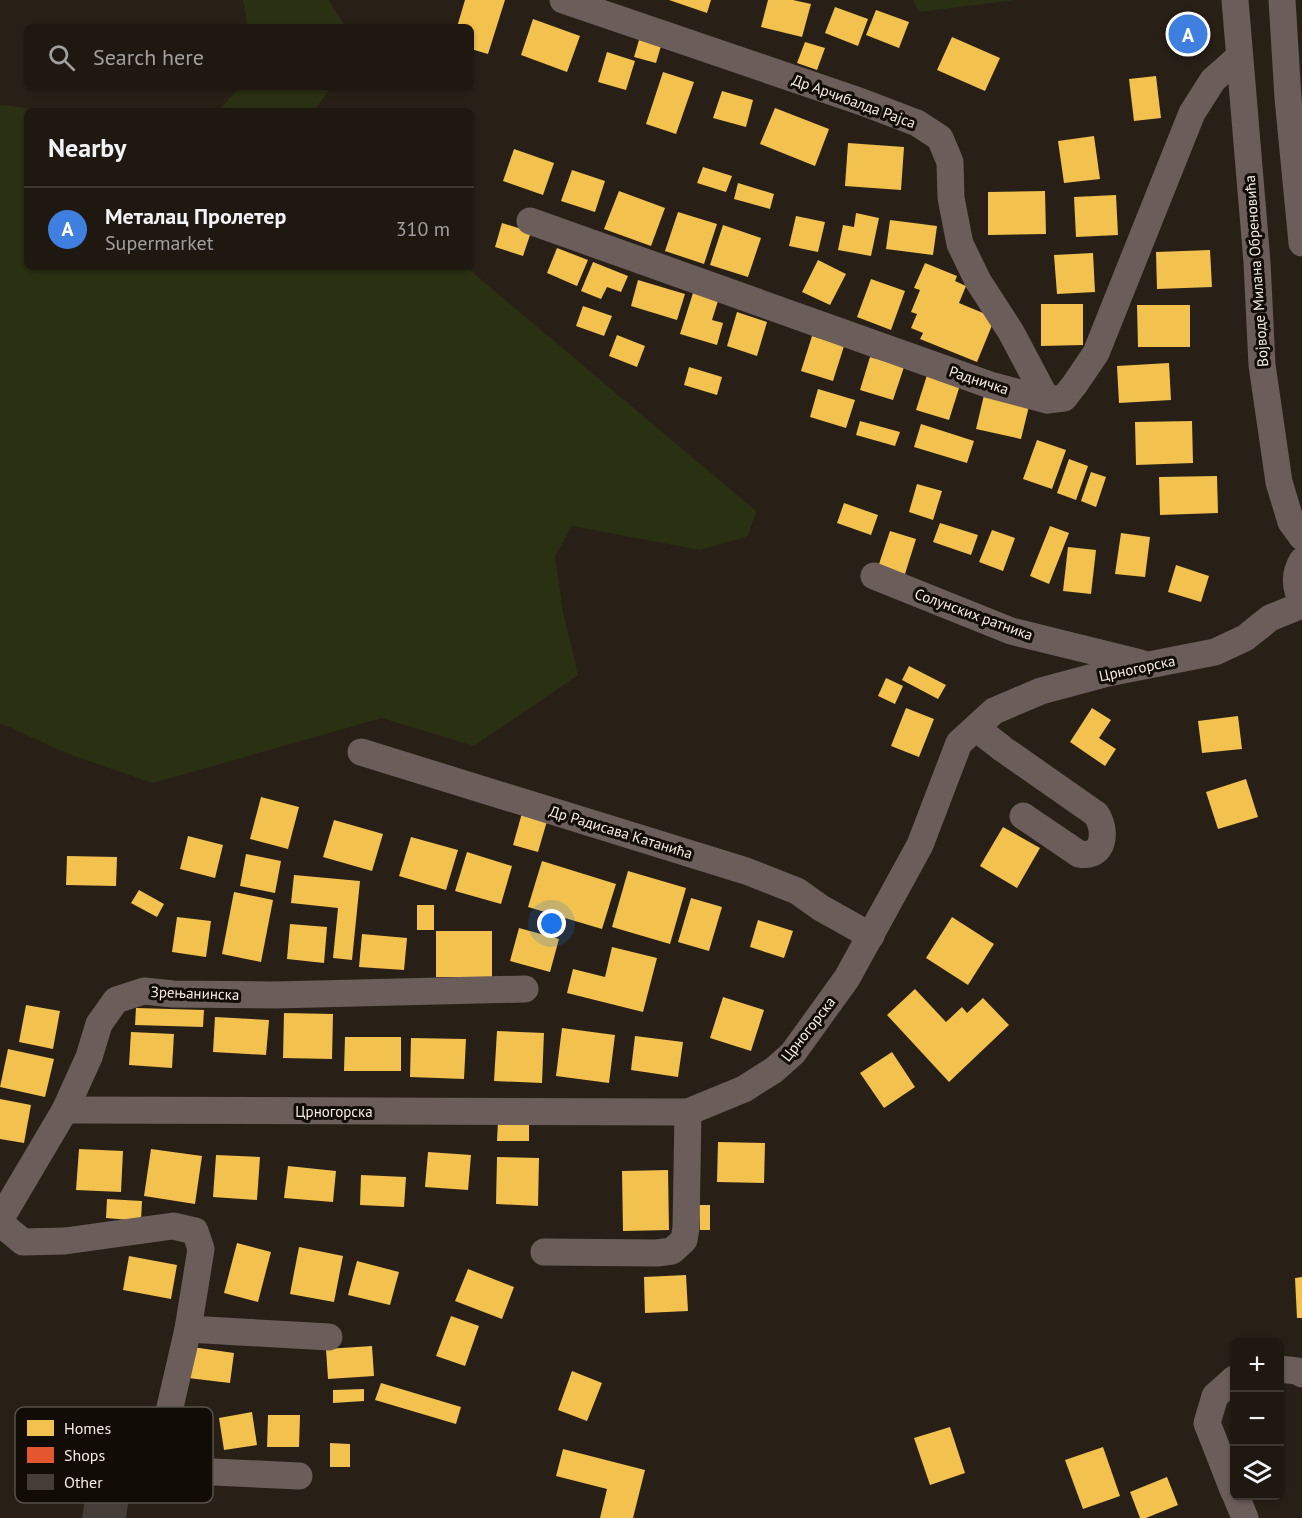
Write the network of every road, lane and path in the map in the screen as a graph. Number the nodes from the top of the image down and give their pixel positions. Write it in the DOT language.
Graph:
graph roads {
  1 [pos="563,0"];
  2 [pos="1235,0"];
  3 [pos="1282,0"];
  4 [pos="1239,57"];
  5 [pos="530,221"];
  6 [pos="1302,243"];
  7 [pos="1047,400"];
  8 [pos="1302,537"];
  9 [pos="1302,561"];
  10 [pos="874,576"];
  11 [pos="1302,603"];
  12 [pos="1145,664"];
  13 [pos="976,728"];
  14 [pos="361,752"];
  15 [pos="1023,816"];
  16 [pos="871,936"];
  17 [pos="525,989"];
  18 [pos="65,1110"];
  19 [pos="688,1112"];
  20 [pos="0,1221"];
  21 [pos="544,1252"];
  22 [pos="188,1329"];
  23 [pos="329,1337"];
  24 [pos="1284,1369"];
  25 [pos="1302,1374"];
  26 [pos="1230,1382"];
  27 [pos="170,1407"];
  28 [pos="213,1472"];
  29 [pos="299,1476"];
  30 [pos="1230,1481"];
  31 [pos="1238,1500"];
  32 [pos="1245,1518"];
  1 -- 7 [label="street, Др Арчибалда Рајса"];
  2 -- 4 [label="street, Војводе Милана Обреновића"];
  3 -- 6 [label="street"];
  4 -- 7 [label="street"];
  4 -- 8 [label="street, Војводе Милана Обреновића"];
  5 -- 7 [label="street, Радничка"];
  9 -- 11 [label="street"];
  10 -- 12 [label="street, Солунских ратника"];
  11 -- 12 [label="street, Црногорска"];
  12 -- 13 [label="street, Црногорска"];
  13 -- 15 [label="street"];
  13 -- 16 [label="street, Црногорска"];
  14 -- 16 [label="street, Др Радисава Катанића"];
  16 -- 19 [label="street, Црногорска"];
  17 -- 18 [label="street, Зрењанинска"];
  18 -- 19 [label="street, Црногорска"];
  18 -- 20 [label="street, Зрењанинска"];
  19 -- 21 [label="street"];
  20 -- 22 [label="street"];
  22 -- 23 [label="street"];
  22 -- 27 [label="street"];
  24 -- 25 [label="street"];
  26 -- 30 [label="street"];
  28 -- 29 [label="street"];
  31 -- 32 [label="street"];
}
